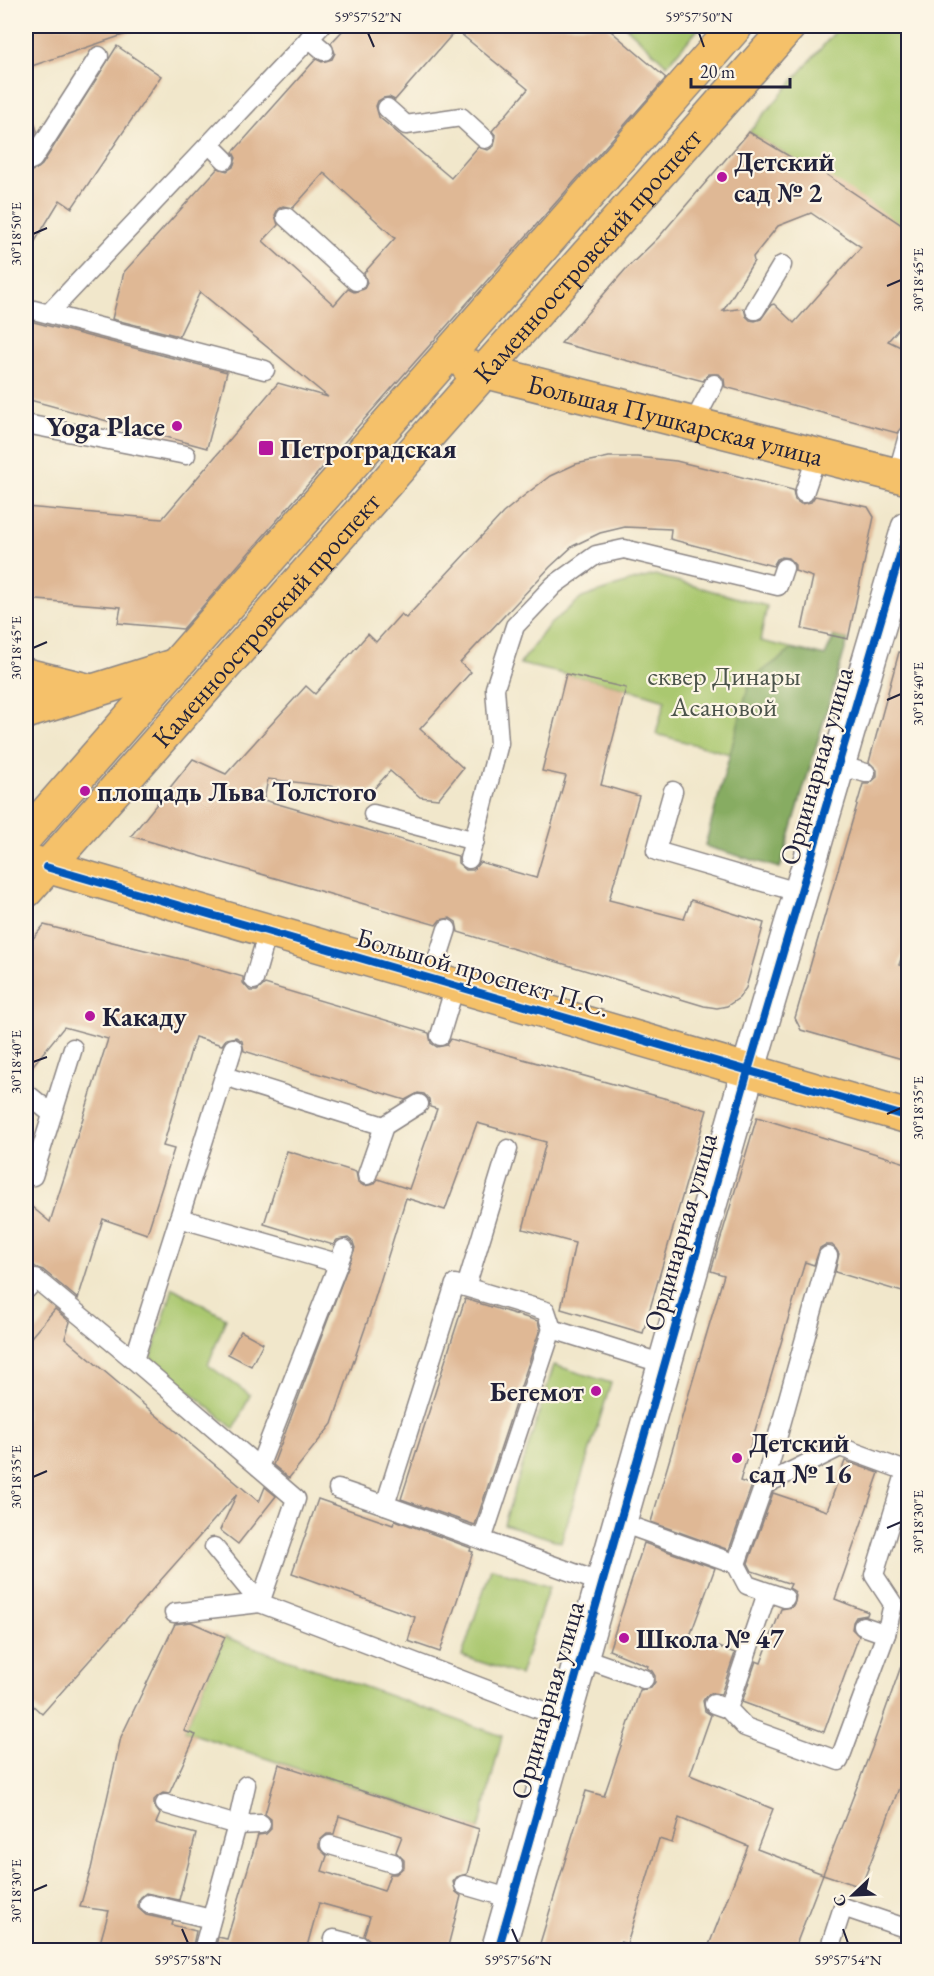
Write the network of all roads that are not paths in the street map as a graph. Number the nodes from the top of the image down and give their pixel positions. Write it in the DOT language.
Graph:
graph roads {
  1 [pos="736,26"];
  2 [pos="789,26"];
  3 [pos="315,32"];
  4 [pos="324,51"];
  5 [pos="99,56"];
  6 [pos="387,108"];
  7 [pos="485,139"];
  8 [pos="210,145"];
  9 [pos="225,160"];
  10 [pos="26,162"];
  11 [pos="286,217"];
  12 [pos="782,265"];
  13 [pos="356,281"];
  14 [pos="26,308"];
  15 [pos="755,309"];
  16 [pos="49,314"];
  17 [pos="436,354"];
  18 [pos="265,370"];
  19 [pos="486,371"];
  20 [pos="714,384"];
  21 [pos="26,424"];
  22 [pos="693,424"];
  23 [pos="908,436"];
  24 [pos="186,455"];
  25 [pos="817,455"];
  26 [pos="903,476"];
  27 [pos="804,493"];
  28 [pos="909,528"];
  29 [pos="784,568"];
  30 [pos="899,591"];
  31 [pos="173,666"];
  32 [pos="26,675"];
  33 [pos="93,691"];
  34 [pos="26,712"];
  35 [pos="673,791"];
  36 [pos="374,814"];
  37 [pos="26,836"];
  38 [pos="475,841"];
  39 [pos="469,859"];
  40 [pos="32,873"];
  41 [pos="801,893"];
  42 [pos="447,928"];
  43 [pos="268,932"];
  44 [pos="254,980"];
  45 [pos="443,982"];
  46 [pos="440,1036"];
  47 [pos="73,1048"];
  48 [pos="233,1048"];
  49 [pos="748,1071"];
  50 [pos="224,1076"];
  51 [pos="26,1092"];
  52 [pos="419,1104"];
  53 [pos="52,1114"];
  54 [pos="909,1117"];
  55 [pos="384,1126"];
  56 [pos="508,1149"];
  57 [pos="367,1175"];
  58 [pos="33,1176"];
  59 [pos="179,1218"];
  60 [pos="828,1256"];
  61 [pos="466,1287"];
  62 [pos="26,1290"];
  63 [pos="552,1329"];
  64 [pos="134,1360"];
  65 [pos="664,1364"];
  66 [pos="259,1467"];
  67 [pos="907,1471"];
  68 [pos="764,1485"];
  69 [pos="338,1489"];
  70 [pos="385,1505"];
  71 [pos="619,1522"];
  72 [pos="482,1540"];
  73 [pos="214,1547"];
  74 [pos="736,1564"];
  75 [pos="602,1583"];
  76 [pos="766,1593"];
  77 [pos="785,1598"];
  78 [pos="260,1603"];
  79 [pos="174,1613"];
  80 [pos="863,1626"];
  81 [pos="886,1634"];
  82 [pos="581,1657"];
  83 [pos="644,1679"];
  84 [pos="563,1717"];
  85 [pos="246,1785"];
  86 [pos="165,1804"];
  87 [pos="261,1824"];
  88 [pos="237,1825"];
  89 [pos="330,1845"];
  90 [pos="393,1863"];
  91 [pos="464,1885"];
  92 [pos="512,1899"];
  93 [pos="149,1904"];
  94 [pos="212,1919"];
  95 [pos="909,1929"];
  96 [pos="361,1946"];
  97 [pos="203,1950"];
  98 [pos="332,1950"];
  99 [pos="498,1950"];
  100 [pos="829,1950"];
  1 -- 17 [label="main road, Каменноостровский проспект"];
  2 -- 19 [label="main road, Каменноостровский проспект"];
  3 -- 4 [label="lane"];
  3 -- 8 [label="lane"];
  5 -- 10 [label="lane"];
  6 -- 7 [label="lane"];
  8 -- 9 [label="lane"];
  8 -- 16 [label="lane"];
  11 -- 13 [label="lane"];
  12 -- 15 [label="lane"];
  14 -- 16 [label="lane"];
  16 -- 18 [label="lane"];
  17 -- 19 [label="main road, Большая Пушкарская улица"];
  17 -- 31 [label="main road, Каменноостровский проспект"];
  19 -- 22 [label="main road, Большая Пушкарская улица"];
  19 -- 40 [label="main road, Каменноостровский проспект"];
  20 -- 22 [label="lane"];
  21 -- 24 [label="lane"];
  22 -- 25 [label="main road, Большая Пушкарская улица"];
  23 -- 26 [label="lane"];
  25 -- 26 [label="main road, Большая Пушкарская улица"];
  25 -- 27 [label="lane"];
  28 -- 30 [label="street, Ординарная улица"];
  29 -- 38 [label="lane"];
  30 -- 41 [label="street, Ординарная улица"];
  31 -- 33 [label="main road"];
  31 -- 37 [label="main road, Каменноостровский проспект"];
  32 -- 33 [label="main road"];
  33 -- 34 [label="main road"];
  35 -- 41 [label="lane"];
  36 -- 38 [label="lane"];
  38 -- 39 [label="lane"];
  40 -- 43 [label="main road, Большой проспект П.С."];
  41 -- 49 [label="street, Ординарная улица"];
  42 -- 45 [label="lane"];
  43 -- 44 [label="lane"];
  43 -- 45 [label="main road, Большой проспект П.С."];
  45 -- 46 [label="lane"];
  45 -- 49 [label="main road, Большой проспект П.С."];
  47 -- 53 [label="lane"];
  48 -- 50 [label="lane"];
  49 -- 54 [label="main road, Большой проспект П.С."];
  49 -- 65 [label="street, Ординарная улица"];
  50 -- 55 [label="lane"];
  50 -- 59 [label="lane"];
  51 -- 53 [label="lane"];
  52 -- 55 [label="lane"];
  53 -- 58 [label="lane"];
  55 -- 57 [label="lane"];
  56 -- 61 [label="lane"];
  59 -- 64 [label="lane"];
  59 -- 66 [label="lane"];
  60 -- 68 [label="lane"];
  61 -- 63 [label="lane"];
  61 -- 70 [label="lane"];
  62 -- 64 [label="lane"];
  63 -- 65 [label="lane"];
  63 -- 72 [label="lane"];
  64 -- 66 [label="lane"];
  65 -- 71 [label="street, Ординарная улица"];
  66 -- 78 [label="lane"];
  67 -- 68 [label="lane"];
  67 -- 81 [label="lane"];
  68 -- 74 [label="lane"];
  69 -- 70 [label="lane"];
  70 -- 72 [label="lane"];
  71 -- 74 [label="lane"];
  71 -- 75 [label="street, Ординарная улица"];
  72 -- 75 [label="lane"];
  73 -- 78 [label="lane"];
  74 -- 76 [label="lane"];
  75 -- 82 [label="street, Ординарная улица"];
  76 -- 77 [label="lane"];
  76 -- 81 [label="lane"];
  78 -- 79 [label="lane"];
  78 -- 84 [label="lane"];
  80 -- 81 [label="lane"];
  82 -- 83 [label="lane"];
  82 -- 84 [label="street, Ординарная улица"];
  84 -- 92 [label="street, Ординарная улица"];
  85 -- 88 [label="lane"];
  86 -- 88 [label="lane"];
  87 -- 88 [label="lane"];
  88 -- 94 [label="lane"];
  89 -- 90 [label="lane"];
  91 -- 92 [label="lane"];
  92 -- 99 [label="street, Ординарная улица"];
  93 -- 94 [label="lane"];
  94 -- 97 [label="lane"];
  95 -- 100 [label="lane"];
  96 -- 98 [label="lane"];
}
